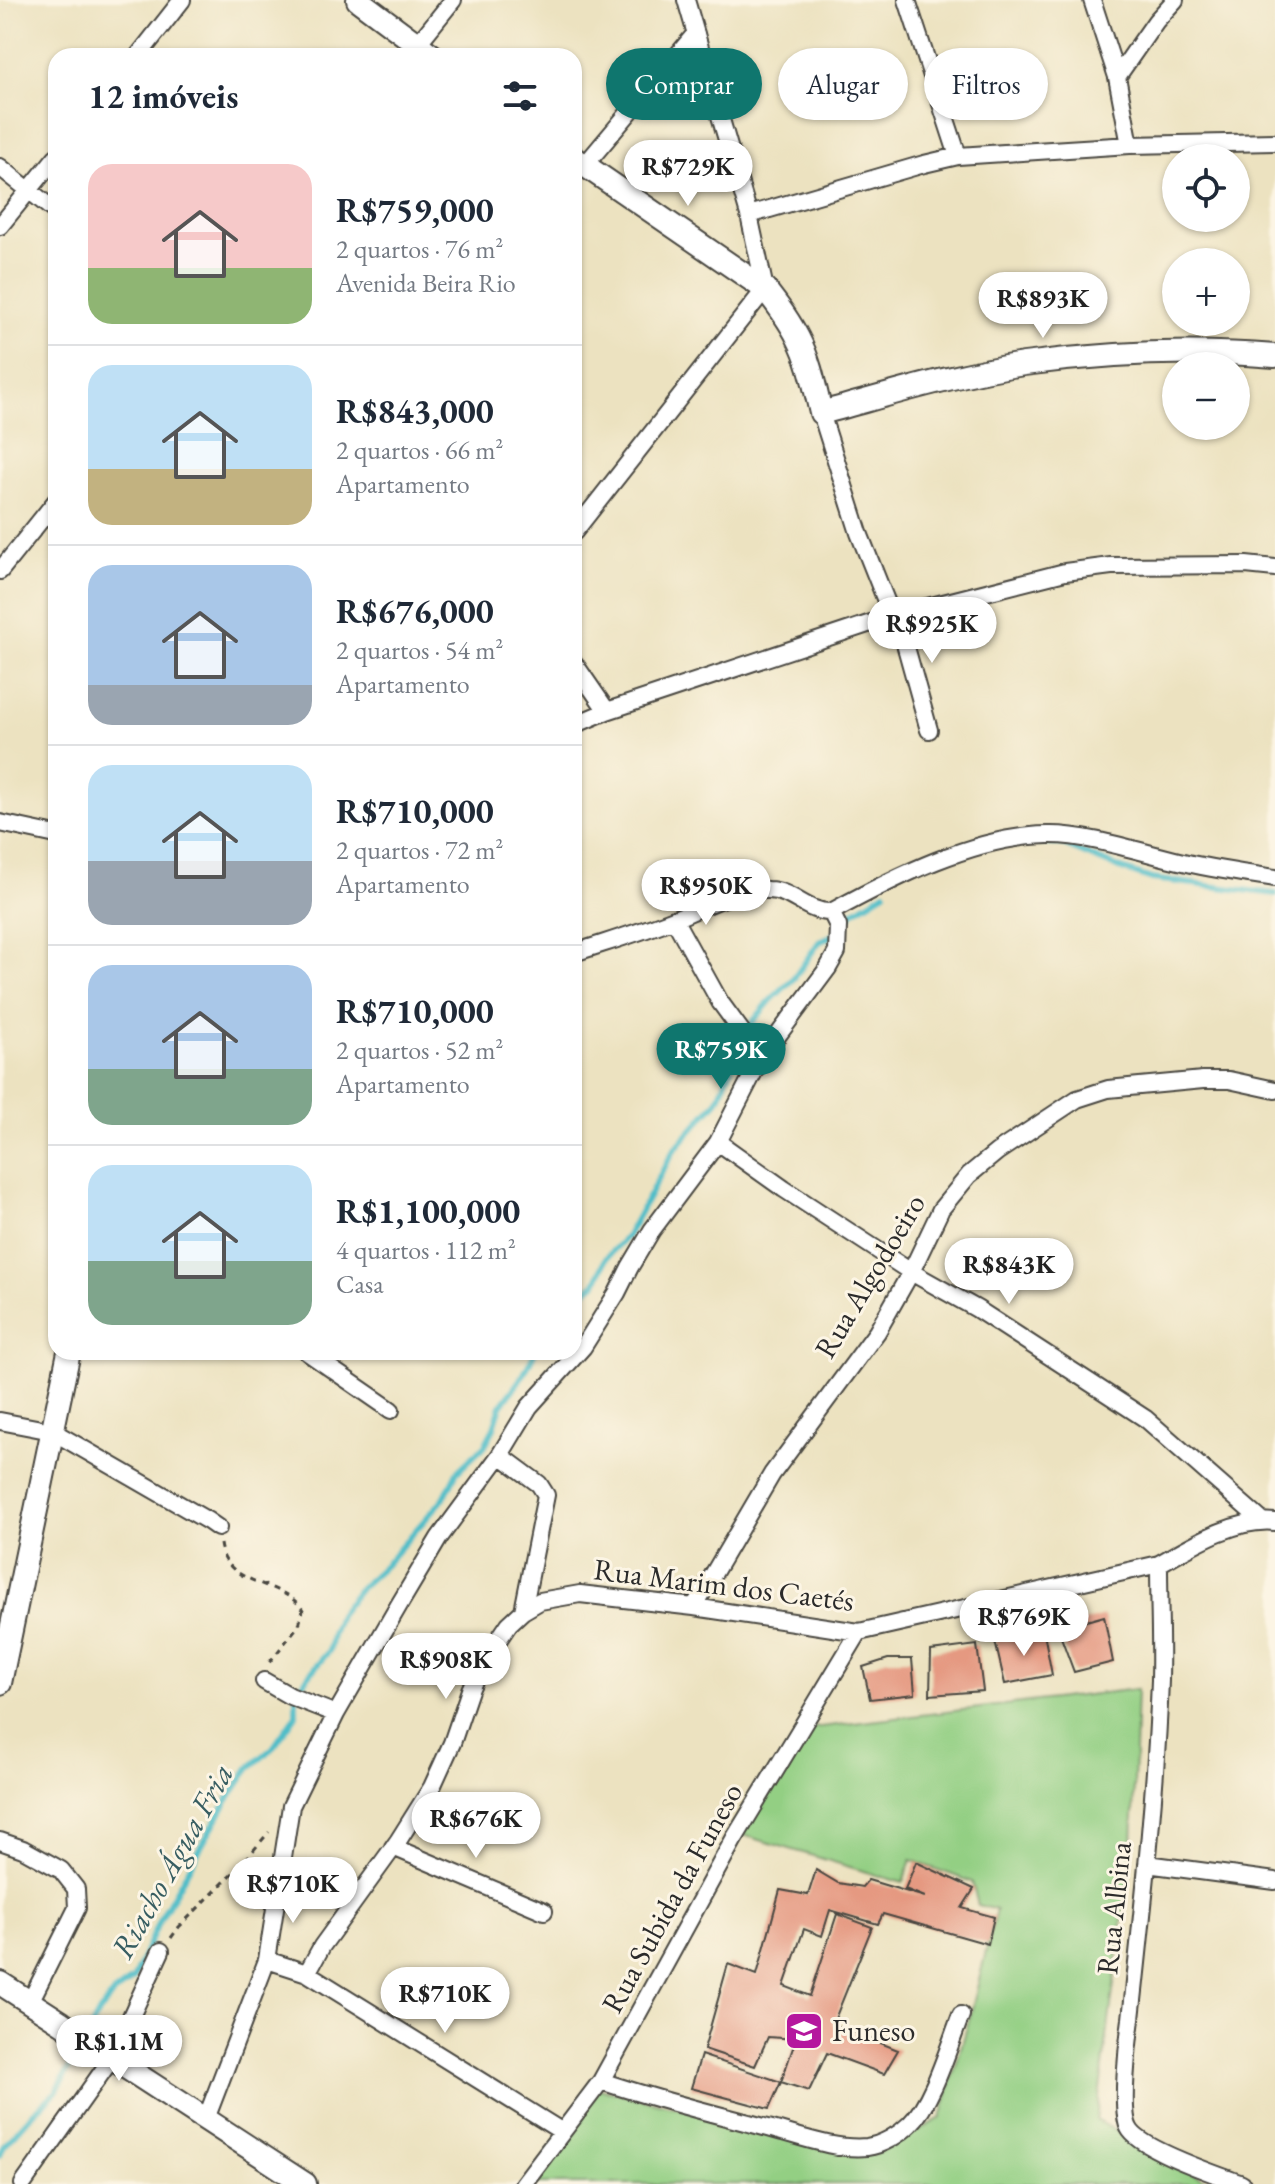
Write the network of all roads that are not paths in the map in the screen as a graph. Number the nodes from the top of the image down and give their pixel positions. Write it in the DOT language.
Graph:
graph roads {
  1 [pos="182,0"];
  2 [pos="358,0"];
  3 [pos="453,0"];
  4 [pos="686,0"];
  5 [pos="907,0"];
  6 [pos="1092,0"];
  7 [pos="1175,0"];
  8 [pos="696,33"];
  9 [pos="144,48"];
  10 [pos="414,48"];
  11 [pos="422,48"];
  12 [pos="1117,77"];
  13 [pos="1275,142"];
  14 [pos="1130,145"];
  15 [pos="958,156"];
  16 [pos="582,163"];
  17 [pos="0,167"];
  18 [pos="48,167"];
  19 [pos="582,171"];
  20 [pos="29,190"];
  21 [pos="48,205"];
  22 [pos="749,215"];
  23 [pos="0,226"];
  24 [pos="765,289"];
  25 [pos="1275,356"];
  26 [pos="821,413"];
  27 [pos="48,511"];
  28 [pos="582,522"];
  29 [pos="1275,568"];
  30 [pos="0,571"];
  31 [pos="892,616"];
  32 [pos="582,675"];
  33 [pos="607,711"];
  34 [pos="582,722"];
  35 [pos="929,730"];
  36 [pos="0,823"];
  37 [pos="48,833"];
  38 [pos="1275,878"];
  39 [pos="674,919"];
  40 [pos="834,919"];
  41 [pos="582,950"];
  42 [pos="758,1054"];
  43 [pos="1275,1090"];
  44 [pos="718,1142"];
  45 [pos="911,1272"];
  46 [pos="582,1348"];
  47 [pos="67,1360"];
  48 [pos="319,1360"];
  49 [pos="571,1360"];
  50 [pos="391,1410"];
  51 [pos="0,1421"];
  52 [pos="52,1431"];
  53 [pos="500,1455"];
  54 [pos="1268,1522"];
  55 [pos="218,1528"];
  56 [pos="1159,1564"];
  57 [pos="694,1607"];
  58 [pos="523,1611"];
  59 [pos="859,1632"];
  60 [pos="264,1681"];
  61 [pos="0,1683"];
  62 [pos="336,1714"];
  63 [pos="0,1841"];
  64 [pos="393,1847"];
  65 [pos="1147,1864"];
  66 [pos="1275,1881"];
  67 [pos="544,1911"];
  68 [pos="161,1951"];
  69 [pos="267,1960"];
  70 [pos="307,1973"];
  71 [pos="0,1983"];
  72 [pos="30,2002"];
  73 [pos="961,2015"];
  74 [pos="109,2056"];
  75 [pos="601,2081"];
  76 [pos="206,2119"];
  77 [pos="561,2131"];
  78 [pos="23,2184"];
  79 [pos="305,2184"];
  80 [pos="523,2184"];
  81 [pos="1242,2184"];
  1 -- 9 [label="street"];
  2 -- 10 [label="street"];
  3 -- 11 [label="street"];
  4 -- 8 [label="street"];
  5 -- 15 [label="street"];
  6 -- 12 [label="street"];
  7 -- 12 [label="street"];
  8 -- 16 [label="street"];
  8 -- 22 [label="street"];
  12 -- 14 [label="street"];
  13 -- 14 [label="street"];
  14 -- 15 [label="street"];
  15 -- 22 [label="street"];
  17 -- 20 [label="street"];
  18 -- 20 [label="street"];
  19 -- 24 [label="street"];
  20 -- 21 [label="street"];
  20 -- 23 [label="street"];
  22 -- 24 [label="street"];
  24 -- 26 [label="street"];
  24 -- 28 [label="street"];
  25 -- 26 [label="street"];
  26 -- 31 [label="street"];
  27 -- 30 [label="street"];
  29 -- 31 [label="street"];
  31 -- 33 [label="street"];
  31 -- 35 [label="street"];
  32 -- 33 [label="street"];
  33 -- 34 [label="street"];
  36 -- 37 [label="street"];
  38 -- 40 [label="street"];
  39 -- 40 [label="street"];
  39 -- 41 [label="street"];
  39 -- 42 [label="street"];
  40 -- 42 [label="street"];
  42 -- 44 [label="street"];
  43 -- 45 [label="street, Rua Algodoeiro"];
  44 -- 45 [label="street"];
  44 -- 46 [label="street"];
  45 -- 54 [label="street"];
  45 -- 57 [label="street, Rua Algodoeiro"];
  47 -- 52 [label="street"];
  48 -- 50 [label="street"];
  49 -- 53 [label="street"];
  51 -- 52 [label="street"];
  52 -- 55 [label="street"];
  52 -- 61 [label="street"];
  53 -- 58 [label="street"];
  53 -- 62 [label="street"];
  54 -- 56 [label="street, Rua Marim dos Caetés"];
  56 -- 59 [label="street, Rua Marim dos Caetés"];
  56 -- 65 [label="street, Rua Albina"];
  57 -- 58 [label="street, Rua Marim dos Caetés"];
  57 -- 59 [label="street, Rua Marim dos Caetés"];
  58 -- 64 [label="street, Rua Marim dos Caetés"];
  59 -- 75 [label="street, Rua Subida da Funeso"];
  60 -- 62 [label="street"];
  62 -- 69 [label="street"];
  63 -- 72 [label="street"];
  64 -- 67 [label="street"];
  64 -- 70 [label="street, Rua Marim dos Caetés"];
  65 -- 66 [label="street"];
  65 -- 81 [label="street, Rua Albina"];
  68 -- 74 [label="street"];
  69 -- 70 [label="street"];
  69 -- 76 [label="street"];
  70 -- 77 [label="street"];
  71 -- 72 [label="street"];
  72 -- 74 [label="street"];
  73 -- 75 [label="street"];
  74 -- 76 [label="street"];
  74 -- 78 [label="street"];
  75 -- 77 [label="street, Rua Subida da Funeso"];
  76 -- 79 [label="street"];
  77 -- 80 [label="street, Rua Subida da Funeso"];
}
